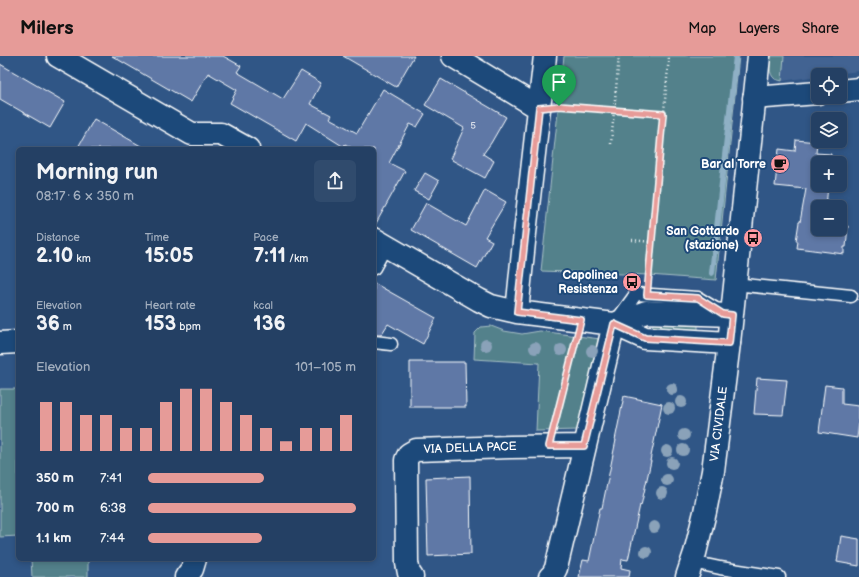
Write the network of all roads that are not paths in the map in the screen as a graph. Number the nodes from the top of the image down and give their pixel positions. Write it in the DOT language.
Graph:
graph roads {
  1 [pos="58,56"];
  2 [pos="453,56"];
  3 [pos="545,56"];
  4 [pos="759,56"];
  5 [pos="859,89"];
  6 [pos="847,90"];
  7 [pos="811,94"];
  8 [pos="754,98"];
  9 [pos="539,108"];
  10 [pos="195,142"];
  11 [pos="244,147"];
  12 [pos="380,243"];
  13 [pos="376,260"];
  14 [pos="734,284"];
  15 [pos="851,296"];
  16 [pos="517,312"];
  17 [pos="727,314"];
  18 [pos="614,324"];
  19 [pos="16,342"];
  20 [pos="376,342"];
  21 [pos="0,343"];
  22 [pos="729,343"];
  23 [pos="391,344"];
  24 [pos="584,446"];
  25 [pos="689,569"];
  26 [pos="412,577"];
  27 [pos="550,577"];
  28 [pos="779,577"];
  1 -- 10 [label="street"];
  2 -- 9 [label="street"];
  3 -- 9 [label="street"];
  4 -- 8 [label="street, VIA CIVIDALE"];
  5 -- 6 [label="street"];
  7 -- 8 [label="street"];
  8 -- 14 [label="street, VIA CIVIDALE"];
  9 -- 16 [label="street"];
  10 -- 11 [label="street"];
  12 -- 13 [label="lane"];
  12 -- 16 [label="street"];
  14 -- 15 [label="lane"];
  14 -- 17 [label="street, VIA CIVIDALE"];
  16 -- 18 [label="street"];
  17 -- 18 [label="street"];
  17 -- 18 [label="lane"];
  17 -- 22 [label="street, VIA CIVIDALE"];
  18 -- 22 [label="street"];
  18 -- 24 [label="street"];
  19 -- 21 [label="street"];
  20 -- 23 [label="lane"];
  22 -- 25 [label="street, VIA CIVIDALE"];
  24 -- 26 [label="street, VIA DELLA PACE"];
  24 -- 27 [label="street"];
  25 -- 28 [label="lane, VIA CIVIDALE"];
}
